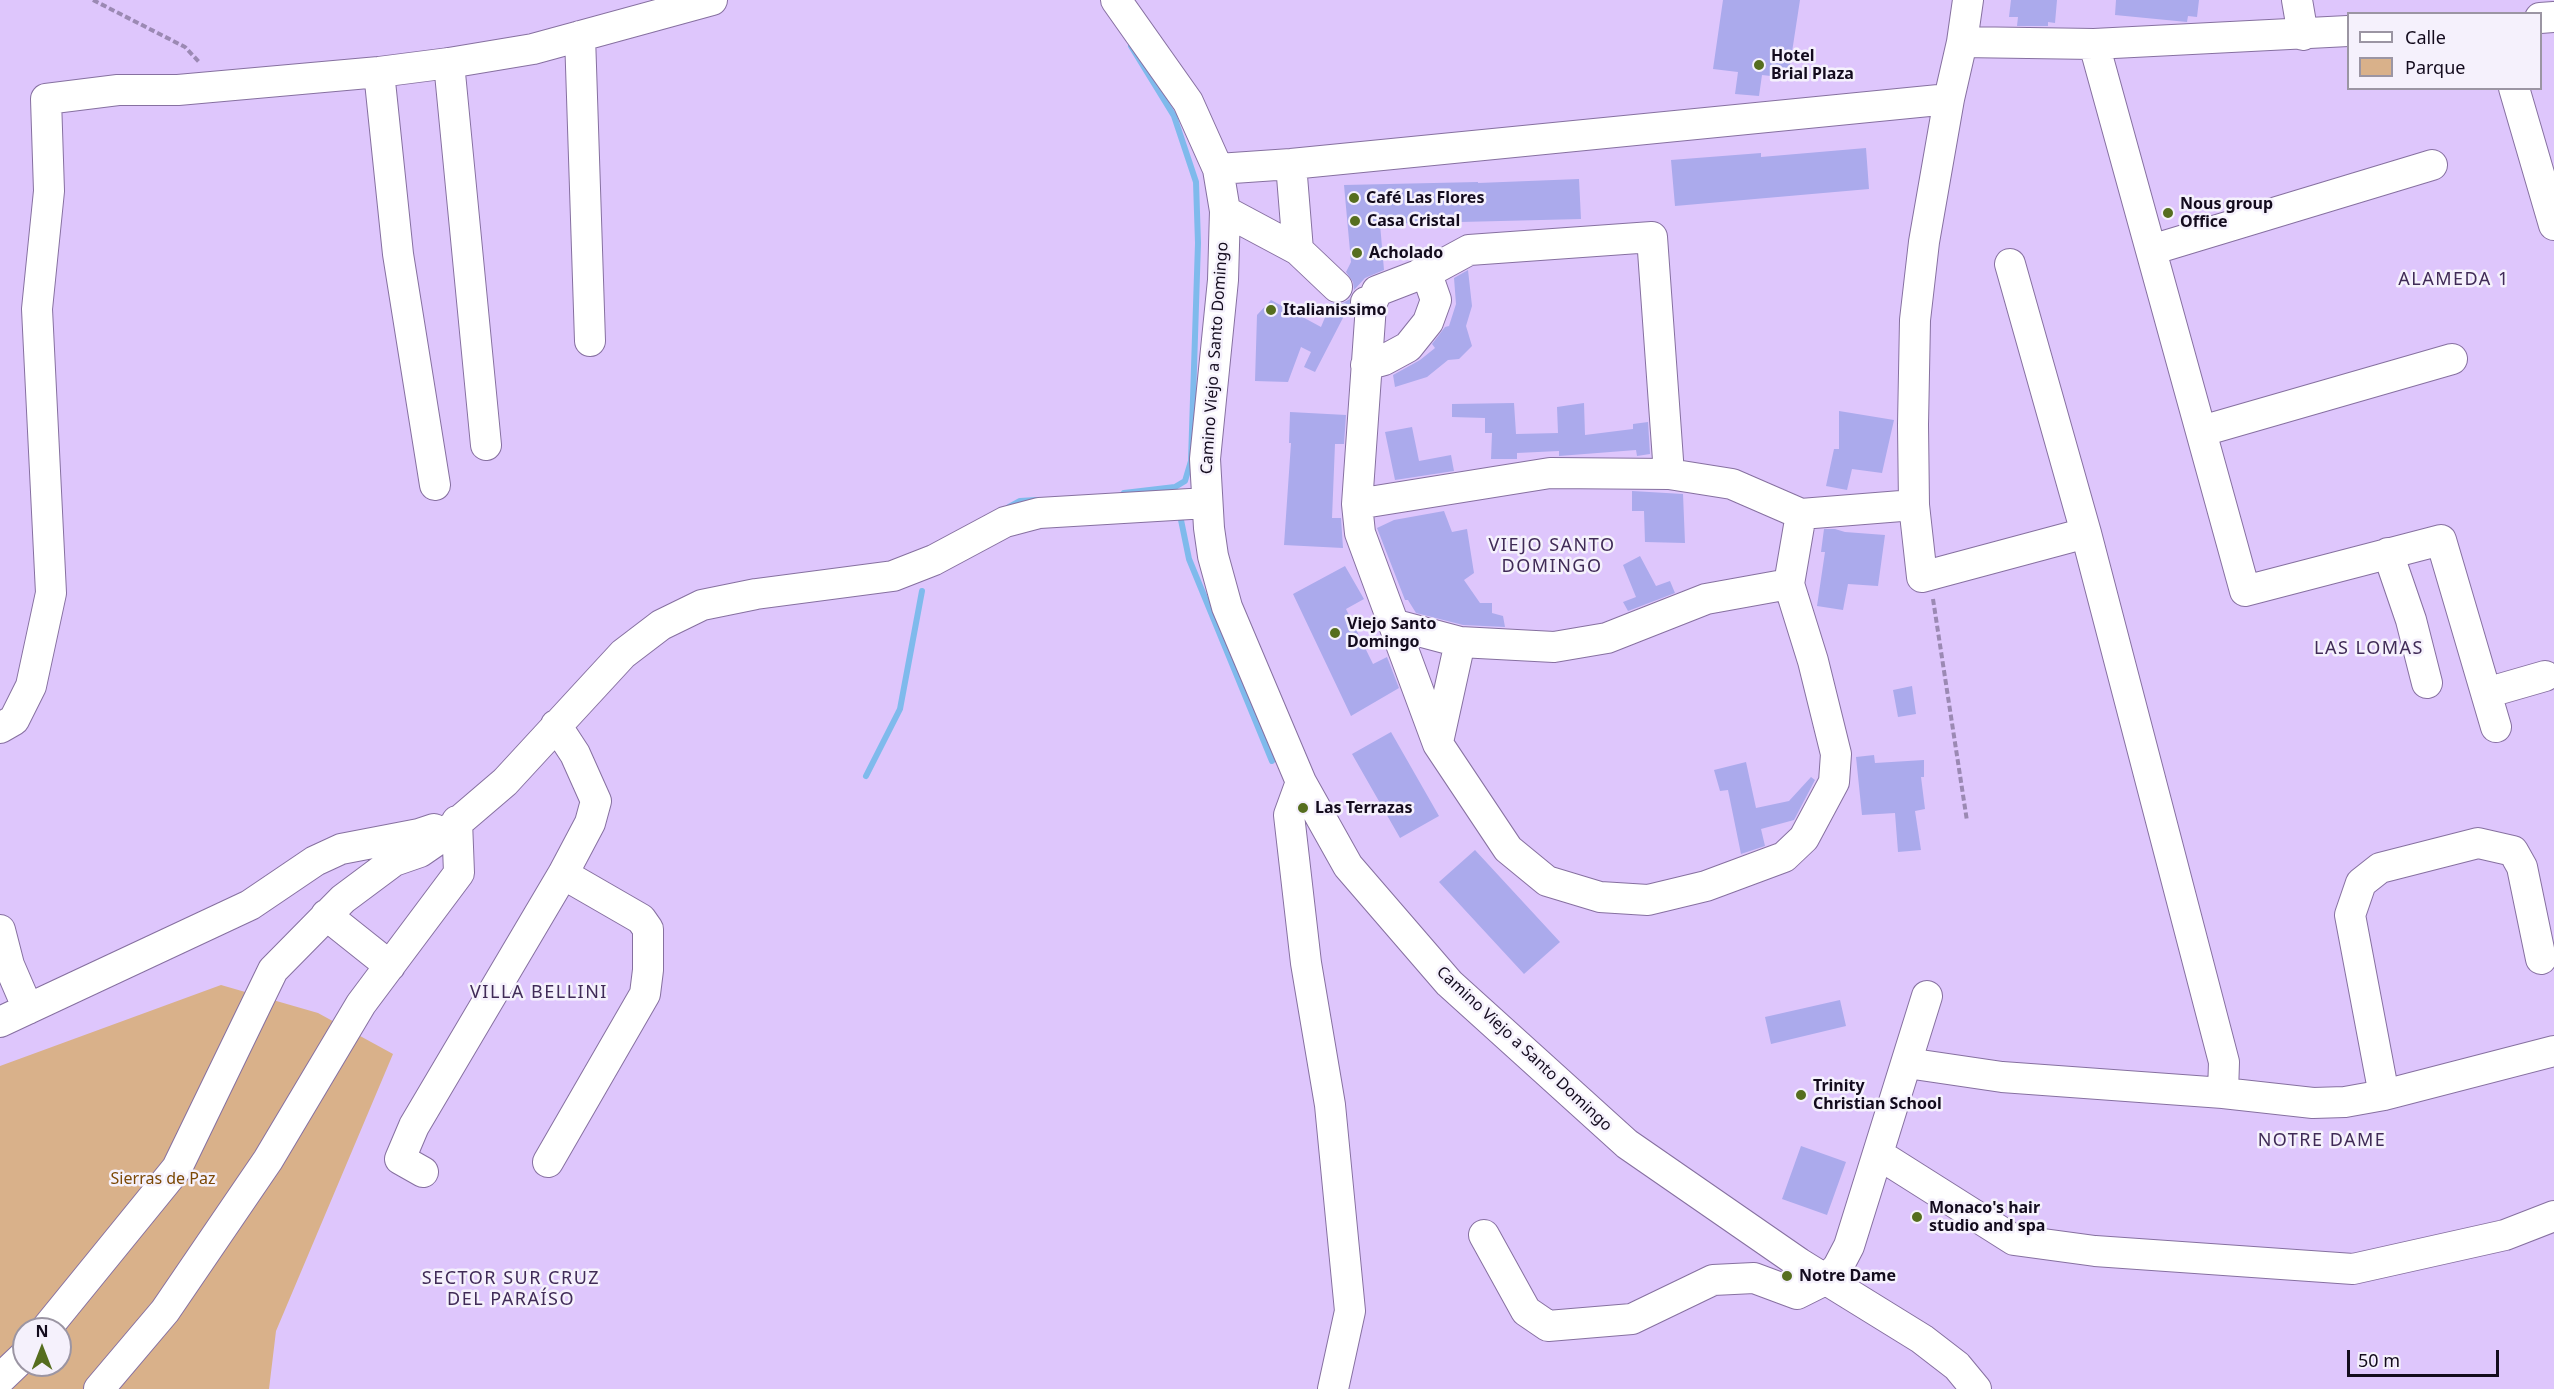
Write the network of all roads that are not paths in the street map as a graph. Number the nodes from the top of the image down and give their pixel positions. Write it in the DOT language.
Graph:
graph roads {
  1 [pos="712,0"];
  2 [pos="1116,0"];
  3 [pos="1968,0"];
  4 [pos="2297,0"];
  5 [pos="2347,31"];
  6 [pos="2303,35"];
  7 [pos="580,36"];
  8 [pos="1962,42"];
  9 [pos="2094,44"];
  10 [pos="449,63"];
  11 [pos="379,72"];
  12 [pos="2515,90"];
  13 [pos="1949,99"];
  14 [pos="1291,164"];
  15 [pos="2432,165"];
  16 [pos="1218,169"];
  17 [pos="1225,211"];
  18 [pos="2554,225"];
  19 [pos="1298,250"];
  20 [pos="2151,250"];
  21 [pos="2010,264"];
  22 [pos="1421,273"];
  23 [pos="1338,287"];
  24 [pos="590,341"];
  25 [pos="2452,359"];
  26 [pos="1366,365"];
  27 [pos="2202,431"];
  28 [pos="486,445"];
  29 [pos="1669,474"];
  30 [pos="435,485"];
  31 [pos="1207,503"];
  32 [pos="1357,504"];
  33 [pos="1914,505"];
  34 [pos="1801,514"];
  35 [pos="2086,533"];
  36 [pos="2388,553"];
  37 [pos="1789,584"];
  38 [pos="1396,625"];
  39 [pos="1460,642"];
  40 [pos="2545,676"];
  41 [pos="2427,683"];
  42 [pos="2486,693"];
  43 [pos="556,725"];
  44 [pos="2496,727"];
  45 [pos="0,728"];
  46 [pos="1438,744"];
  47 [pos="1300,782"];
  48 [pos="457,821"];
  49 [pos="315,861"];
  50 [pos="562,874"];
  51 [pos="334,907"];
  52 [pos="0,930"];
  53 [pos="2541,959"];
  54 [pos="390,966"];
  55 [pos="1927,996"];
  56 [pos="28,1009"];
  57 [pos="0,1022"];
  58 [pos="2554,1051"];
  59 [pos="1906,1063"];
  60 [pos="2223,1093"];
  61 [pos="2384,1095"];
  62 [pos="1878,1154"];
  63 [pos="548,1162"];
  64 [pos="423,1172"];
  65 [pos="2554,1216"];
  66 [pos="1484,1235"];
  67 [pos="1827,1279"];
  68 [pos="56,1317"];
  69 [pos="12,1368"];
  70 [pos="0,1379"];
  71 [pos="99,1389"];
  72 [pos="1333,1389"];
  73 [pos="1976,1389"];
  1 -- 7 [label="street"];
  2 -- 16 [label="street, Camino Viejo a Santo Domingo"];
  3 -- 8 [label="street"];
  4 -- 6 [label="street"];
  5 -- 6 [label="street"];
  6 -- 9 [label="street"];
  7 -- 10 [label="street"];
  7 -- 24 [label="street"];
  8 -- 9 [label="street"];
  8 -- 13 [label="street"];
  9 -- 20 [label="street"];
  10 -- 11 [label="street"];
  10 -- 28 [label="street"];
  11 -- 30 [label="street"];
  11 -- 45 [label="street"];
  12 -- 18 [label="street"];
  13 -- 14 [label="street"];
  13 -- 33 [label="street"];
  14 -- 16 [label="street"];
  14 -- 19 [label="street"];
  15 -- 20 [label="street"];
  16 -- 17 [label="street, Camino Viejo a Santo Domingo"];
  17 -- 19 [label="street"];
  17 -- 31 [label="street, Camino Viejo a Santo Domingo"];
  19 -- 23 [label="street"];
  20 -- 27 [label="street"];
  21 -- 35 [label="street"];
  22 -- 26 [label="street"];
  22 -- 26 [label="street"];
  22 -- 29 [label="street"];
  25 -- 27 [label="street"];
  26 -- 32 [label="street"];
  27 -- 36 [label="street"];
  29 -- 32 [label="street"];
  29 -- 34 [label="street"];
  31 -- 43 [label="street"];
  31 -- 47 [label="street, Camino Viejo a Santo Domingo"];
  32 -- 38 [label="street"];
  33 -- 34 [label="street"];
  33 -- 35 [label="street"];
  34 -- 37 [label="street"];
  35 -- 60 [label="street"];
  36 -- 41 [label="street"];
  36 -- 42 [label="street"];
  37 -- 39 [label="street"];
  37 -- 46 [label="street"];
  38 -- 39 [label="street"];
  38 -- 46 [label="street"];
  39 -- 46 [label="street"];
  40 -- 42 [label="street"];
  42 -- 44 [label="street"];
  43 -- 48 [label="street"];
  43 -- 50 [label="street"];
  47 -- 67 [label="street, Camino Viejo a Santo Domingo"];
  47 -- 72 [label="street"];
  48 -- 49 [label="street"];
  48 -- 51 [label="street"];
  48 -- 54 [label="street"];
  49 -- 51 [label="street"];
  49 -- 56 [label="street"];
  50 -- 63 [label="street"];
  50 -- 64 [label="street"];
  51 -- 54 [label="street"];
  51 -- 68 [label="street"];
  52 -- 56 [label="street"];
  53 -- 61 [label="street"];
  54 -- 71 [label="street"];
  55 -- 59 [label="street"];
  56 -- 57 [label="street"];
  58 -- 61 [label="street"];
  59 -- 60 [label="street"];
  59 -- 62 [label="street"];
  60 -- 61 [label="street"];
  62 -- 65 [label="street"];
  62 -- 67 [label="street"];
  66 -- 67 [label="street"];
  67 -- 73 [label="street, Camino Viejo a Santo Domingo"];
  69 -- 70 [label="street"];
}
